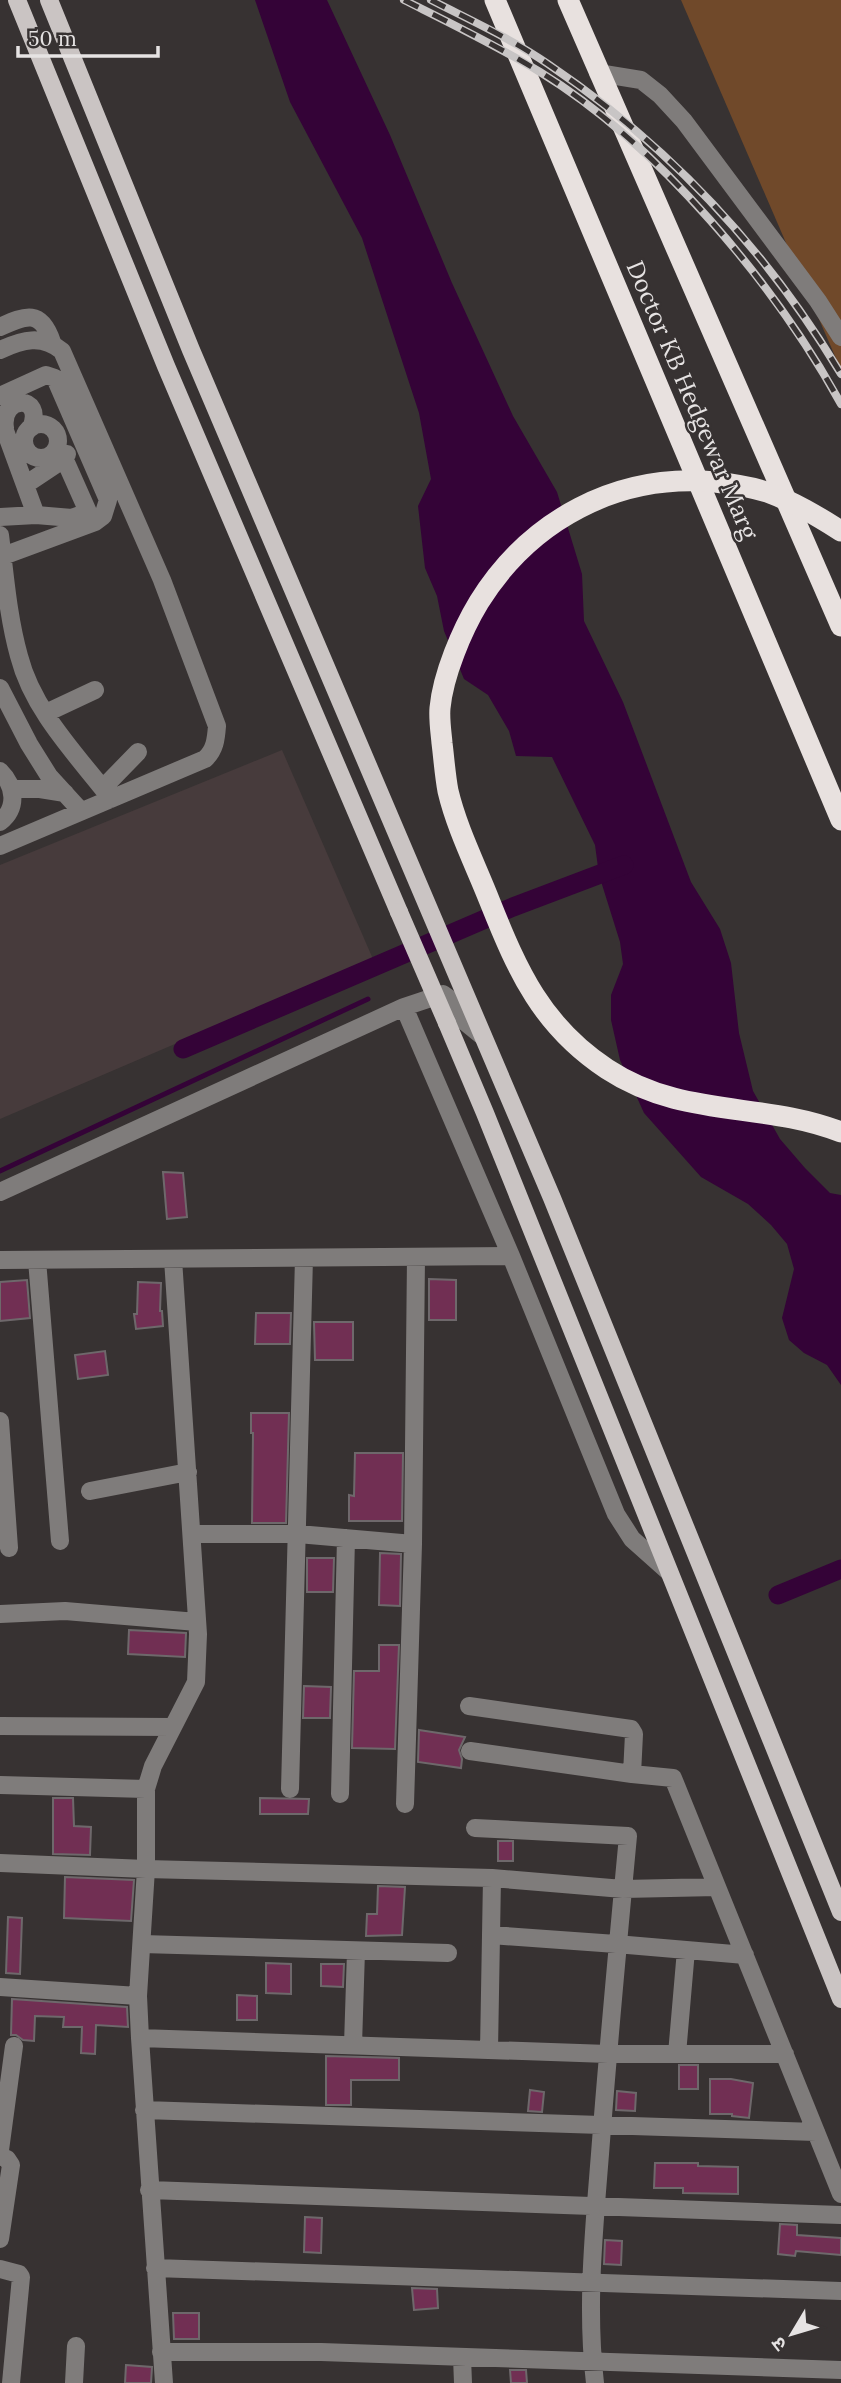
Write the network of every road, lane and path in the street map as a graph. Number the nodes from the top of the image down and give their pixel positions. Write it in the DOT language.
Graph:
graph roads {
  1 [pos="16,0"];
  2 [pos="49,0"];
  3 [pos="495,0"];
  4 [pos="568,0"];
  5 [pos="598,73"];
  6 [pos="0,327"];
  7 [pos="841,337"];
  8 [pos="52,342"];
  9 [pos="0,351"];
  10 [pos="0,396"];
  11 [pos="1,421"];
  12 [pos="25,485"];
  13 [pos="36,515"];
  14 [pos="0,517"];
  15 [pos="841,531"];
  16 [pos="0,535"];
  17 [pos="3,556"];
  18 [pos="3,584"];
  19 [pos="6,624"];
  20 [pos="841,626"];
  21 [pos="0,688"];
  22 [pos="95,690"];
  23 [pos="46,713"];
  24 [pos="138,752"];
  25 [pos="0,771"];
  26 [pos="12,789"];
  27 [pos="65,793"];
  28 [pos="107,793"];
  29 [pos="82,811"];
  30 [pos="841,820"];
  31 [pos="0,822"];
  32 [pos="0,846"];
  33 [pos="404,1007"];
  34 [pos="481,1035"];
  35 [pos="841,1132"];
  36 [pos="0,1192"];
  37 [pos="511,1256"];
  38 [pos="416,1257"];
  39 [pos="304,1258"];
  40 [pos="173,1259"];
  41 [pos="0,1260"];
  42 [pos="37,1260"];
  43 [pos="0,1421"];
  44 [pos="188,1472"];
  45 [pos="90,1491"];
  46 [pos="193,1534"];
  47 [pos="298,1534"];
  48 [pos="346,1538"];
  49 [pos="60,1541"];
  50 [pos="413,1544"];
  51 [pos="9,1548"];
  52 [pos="669,1572"];
  53 [pos="0,1614"];
  54 [pos="197,1622"];
  55 [pos="469,1706"];
  56 [pos="0,1726"];
  57 [pos="173,1727"];
  58 [pos="470,1751"];
  59 [pos="632,1774"];
  60 [pos="0,1785"];
  61 [pos="146,1789"];
  62 [pos="290,1789"];
  63 [pos="340,1794"];
  64 [pos="405,1804"];
  65 [pos="475,1828"];
  66 [pos="0,1863"];
  67 [pos="146,1870"];
  68 [pos="492,1878"];
  69 [pos="717,1887"];
  70 [pos="623,1889"];
  71 [pos="841,1912"];
  72 [pos="491,1936"];
  73 [pos="142,1944"];
  74 [pos="617,1944"];
  75 [pos="686,1950"];
  76 [pos="356,1951"];
  77 [pos="448,1953"];
  78 [pos="745,1955"];
  79 [pos="0,1987"];
  80 [pos="138,1996"];
  81 [pos="841,1999"];
  82 [pos="140,2038"];
  83 [pos="353,2045"];
  84 [pos="14,2046"];
  85 [pos="489,2050"];
  86 [pos="608,2054"];
  87 [pos="677,2054"];
  88 [pos="785,2054"];
  89 [pos="144,2110"];
  90 [pos="602,2125"];
  91 [pos="816,2132"];
  92 [pos="0,2150"];
  93 [pos="0,2156"];
  94 [pos="149,2190"];
  95 [pos="841,2194"];
  96 [pos="596,2207"];
  97 [pos="841,2215"];
  98 [pos="0,2239"];
  99 [pos="155,2267"];
  100 [pos="0,2269"];
  101 [pos="592,2283"];
  102 [pos="841,2291"];
  103 [pos="8,2323"];
  104 [pos="76,2346"];
  105 [pos="161,2352"];
  106 [pos="462,2357"];
  107 [pos="593,2362"];
  108 [pos="841,2370"];
  109 [pos="11,2383"];
  110 [pos="74,2383"];
  111 [pos="163,2383"];
  112 [pos="463,2383"];
  113 [pos="595,2383"];
  1 -- 52 [label="main road, bridge"];
  2 -- 34 [label="main road"];
  3 -- 30 [label="highway, Doctor KB Hedgewar Marg"];
  4 -- 5 [label="highway, Doctor KB Hedgewar Marg"];
  5 -- 7 [label="street"];
  5 -- 20 [label="highway, Doctor KB Hedgewar Marg"];
  6 -- 8 [label="street"];
  8 -- 9 [label="street"];
  8 -- 28 [label="street"];
  10 -- 17 [label="street"];
  11 -- 11 [label="street"];
  11 -- 12 [label="street"];
  12 -- 13 [label="street"];
  12 -- 13 [label="street"];
  13 -- 14 [label="street"];
  15 -- 35 [label="highway, bridge"];
  16 -- 17 [label="street"];
  17 -- 18 [label="street"];
  18 -- 19 [label="street"];
  19 -- 23 [label="street"];
  21 -- 27 [label="street"];
  22 -- 23 [label="street"];
  23 -- 28 [label="street"];
  24 -- 28 [label="street"];
  25 -- 26 [label="street"];
  26 -- 27 [label="street"];
  26 -- 31 [label="street"];
  27 -- 29 [label="street"];
  28 -- 29 [label="street"];
  29 -- 32 [label="street"];
  33 -- 34 [label="street"];
  33 -- 36 [label="street"];
  33 -- 37 [label="street"];
  34 -- 71 [label="main road"];
  37 -- 38 [label="street"];
  37 -- 52 [label="street"];
  38 -- 39 [label="street"];
  38 -- 50 [label="street"];
  39 -- 40 [label="street"];
  39 -- 47 [label="street"];
  40 -- 42 [label="street"];
  40 -- 44 [label="street"];
  41 -- 42 [label="street"];
  42 -- 49 [label="street"];
  43 -- 51 [label="street"];
  44 -- 45 [label="street"];
  44 -- 46 [label="street"];
  46 -- 47 [label="street"];
  46 -- 54 [label="street"];
  47 -- 48 [label="street"];
  47 -- 62 [label="street"];
  48 -- 50 [label="street"];
  48 -- 63 [label="street"];
  50 -- 64 [label="street"];
  52 -- 81 [label="main road"];
  53 -- 54 [label="street"];
  54 -- 57 [label="street"];
  55 -- 59 [label="street"];
  56 -- 57 [label="street"];
  57 -- 61 [label="street"];
  58 -- 59 [label="street"];
  59 -- 69 [label="street"];
  60 -- 61 [label="street"];
  61 -- 67 [label="street"];
  65 -- 70 [label="street"];
  66 -- 67 [label="street"];
  67 -- 68 [label="street"];
  67 -- 73 [label="street"];
  68 -- 70 [label="street"];
  68 -- 72 [label="street"];
  69 -- 70 [label="street"];
  69 -- 78 [label="street"];
  70 -- 74 [label="street"];
  72 -- 74 [label="street"];
  72 -- 85 [label="street"];
  73 -- 76 [label="street"];
  73 -- 80 [label="street"];
  74 -- 75 [label="street"];
  74 -- 86 [label="street"];
  75 -- 78 [label="street"];
  75 -- 87 [label="street"];
  76 -- 77 [label="street"];
  76 -- 83 [label="street"];
  78 -- 88 [label="street"];
  79 -- 80 [label="street"];
  80 -- 82 [label="street"];
  82 -- 83 [label="street"];
  82 -- 89 [label="street"];
  83 -- 85 [label="street"];
  84 -- 92 [label="street"];
  85 -- 86 [label="street"];
  86 -- 87 [label="street"];
  86 -- 90 [label="street"];
  87 -- 88 [label="street"];
  88 -- 91 [label="street"];
  89 -- 90 [label="street"];
  89 -- 94 [label="street"];
  90 -- 91 [label="street"];
  90 -- 96 [label="street"];
  91 -- 95 [label="street"];
  93 -- 98 [label="street"];
  94 -- 96 [label="street"];
  94 -- 99 [label="street"];
  96 -- 97 [label="street"];
  96 -- 101 [label="street"];
  99 -- 101 [label="street"];
  99 -- 105 [label="street"];
  100 -- 103 [label="street"];
  101 -- 102 [label="street"];
  101 -- 107 [label="street"];
  103 -- 109 [label="street"];
  104 -- 110 [label="street"];
  105 -- 106 [label="street"];
  105 -- 111 [label="street"];
  106 -- 107 [label="street"];
  106 -- 112 [label="street"];
  107 -- 108 [label="street"];
  107 -- 113 [label="street"];
}
